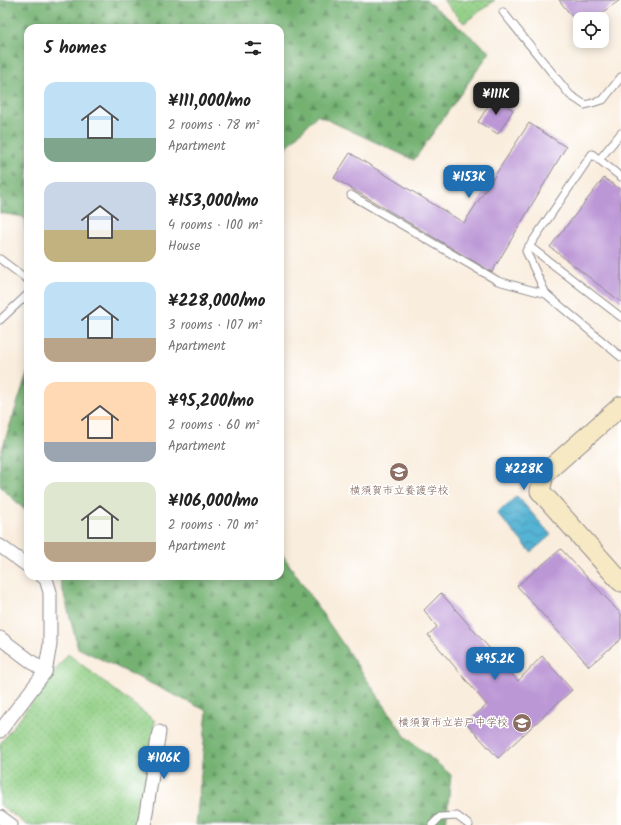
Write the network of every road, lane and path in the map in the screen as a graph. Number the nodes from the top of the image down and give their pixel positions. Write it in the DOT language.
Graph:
graph roads {
  1 [pos="503,12"];
  2 [pos="621,77"];
  3 [pos="621,133"];
  4 [pos="599,160"];
  5 [pos="621,177"];
  6 [pos="351,195"];
  7 [pos="529,246"];
  8 [pos="0,259"];
  9 [pos="24,277"];
  10 [pos="546,294"];
  11 [pos="24,298"];
  12 [pos="621,317"];
  13 [pos="0,320"];
  14 [pos="621,357"];
  15 [pos="621,406"];
  16 [pos="0,546"];
  17 [pos="24,563"];
  18 [pos="46,580"];
  19 [pos="621,582"];
  20 [pos="0,638"];
  21 [pos="45,672"];
  22 [pos="1,728"];
  23 [pos="159,732"];
  24 [pos="0,817"];
  25 [pos="11,825"];
  26 [pos="144,825"];
  27 [pos="432,825"];
  28 [pos="470,825"];
  1 -- 2 [label="lane"];
  3 -- 4 [label="lane"];
  4 -- 5 [label="lane"];
  4 -- 7 [label="lane"];
  6 -- 10 [label="lane"];
  7 -- 10 [label="lane"];
  7 -- 12 [label="lane"];
  8 -- 9 [label="lane"];
  10 -- 14 [label="lane"];
  11 -- 13 [label="lane"];
  15 -- 19 [label="street"];
  16 -- 17 [label="street"];
  18 -- 21 [label="street"];
  20 -- 21 [label="street"];
  21 -- 22 [label="street"];
  23 -- 26 [label="street"];
  24 -- 25 [label="street"];
  27 -- 28 [label="lane"];
}
